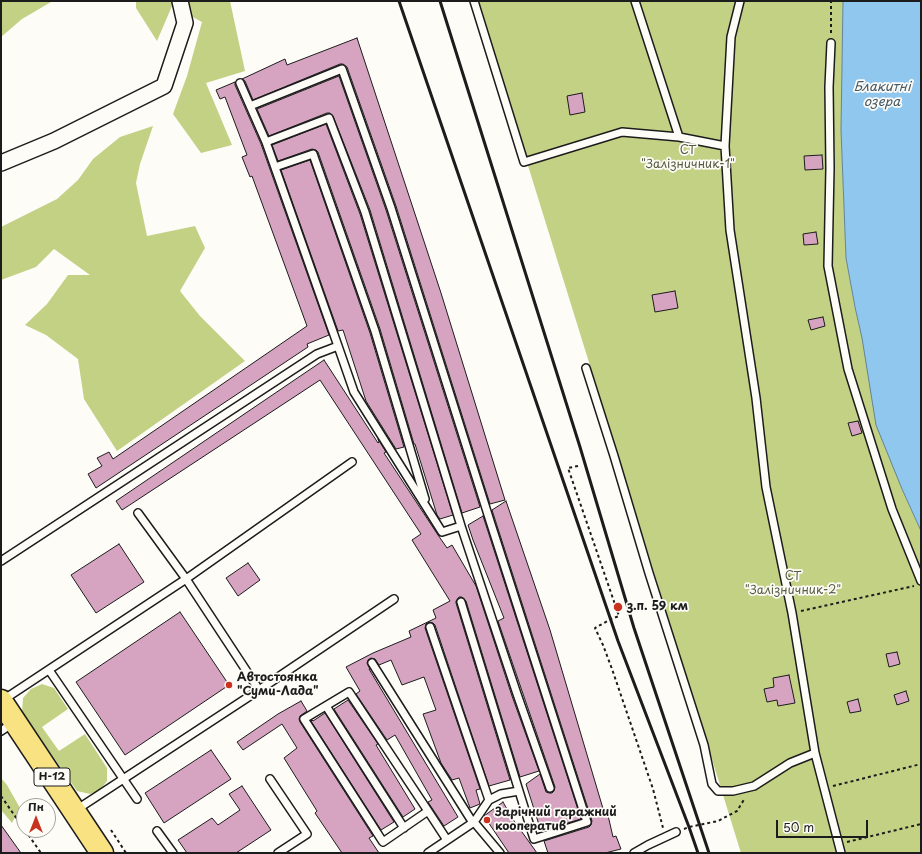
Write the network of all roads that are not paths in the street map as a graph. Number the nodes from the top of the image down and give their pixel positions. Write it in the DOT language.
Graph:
graph roads {
  1 [pos="180,1"];
  2 [pos="474,1"];
  3 [pos="635,1"];
  4 [pos="740,1"];
  5 [pos="831,42"];
  6 [pos="240,82"];
  7 [pos="250,106"];
  8 [pos="679,137"];
  9 [pos="266,142"];
  10 [pos="725,146"];
  11 [pos="1,163"];
  12 [pos="275,167"];
  13 [pos="338,346"];
  14 [pos="586,368"];
  15 [pos="352,462"];
  16 [pos="428,509"];
  17 [pos="138,513"];
  18 [pos="461,526"];
  19 [pos="1,561"];
  20 [pos="186,579"];
  21 [pos="919,583"];
  22 [pos="394,599"];
  23 [pos="462,602"];
  24 [pos="430,627"];
  25 [pos="372,663"];
  26 [pos="49,670"];
  27 [pos="259,690"];
  28 [pos="1,701"];
  29 [pos="326,706"];
  30 [pos="8,726"];
  31 [pos="815,753"];
  32 [pos="124,779"];
  33 [pos="270,779"];
  34 [pos="550,788"];
  35 [pos="519,791"];
  36 [pos="137,798"];
  37 [pos="490,800"];
  38 [pos="74,811"];
  39 [pos="428,811"];
  40 [pos="473,822"];
  41 [pos="404,828"];
  42 [pos="157,831"];
  43 [pos="676,832"];
  44 [pos="447,840"];
  45 [pos="102,853"];
  46 [pos="172,853"];
  47 [pos="278,853"];
  48 [pos="428,853"];
  49 [pos="500,853"];
  50 [pos="634,853"];
  51 [pos="841,853"];
  1 -- 11 [label="street"];
  2 -- 8 [label="lane"];
  3 -- 8 [label="lane"];
  4 -- 10 [label="lane"];
  5 -- 21 [label="lane"];
  6 -- 7 [label="lane"];
  7 -- 9 [label="lane"];
  7 -- 35 [label="lane"];
  8 -- 10 [label="lane"];
  9 -- 12 [label="lane"];
  9 -- 18 [label="lane"];
  10 -- 31 [label="lane"];
  12 -- 13 [label="lane"];
  12 -- 16 [label="lane"];
  13 -- 16 [label="lane"];
  13 -- 19 [label="lane"];
  14 -- 31 [label="lane"];
  15 -- 20 [label="lane"];
  16 -- 18 [label="lane"];
  17 -- 20 [label="lane"];
  18 -- 34 [label="lane"];
  20 -- 26 [label="lane"];
  20 -- 27 [label="lane"];
  22 -- 27 [label="lane"];
  23 -- 35 [label="lane"];
  24 -- 37 [label="lane"];
  25 -- 40 [label="lane"];
  26 -- 28 [label="lane"];
  26 -- 32 [label="lane"];
  27 -- 32 [label="lane"];
  28 -- 30 [label="main road, Н-12"];
  29 -- 39 [label="lane"];
  29 -- 41 [label="lane"];
  29 -- 41 [label="lane"];
  30 -- 38 [label="main road, Н-12"];
  31 -- 51 [label="lane"];
  32 -- 36 [label="lane"];
  32 -- 38 [label="lane"];
  33 -- 47 [label="lane"];
  35 -- 37 [label="lane"];
  37 -- 40 [label="lane"];
  38 -- 45 [label="main road, Н-12"];
  39 -- 41 [label="lane"];
  39 -- 44 [label="lane"];
  40 -- 44 [label="lane"];
  40 -- 49 [label="lane"];
  42 -- 46 [label="lane"];
  43 -- 50 [label="lane"];
  44 -- 48 [label="lane"];
}
